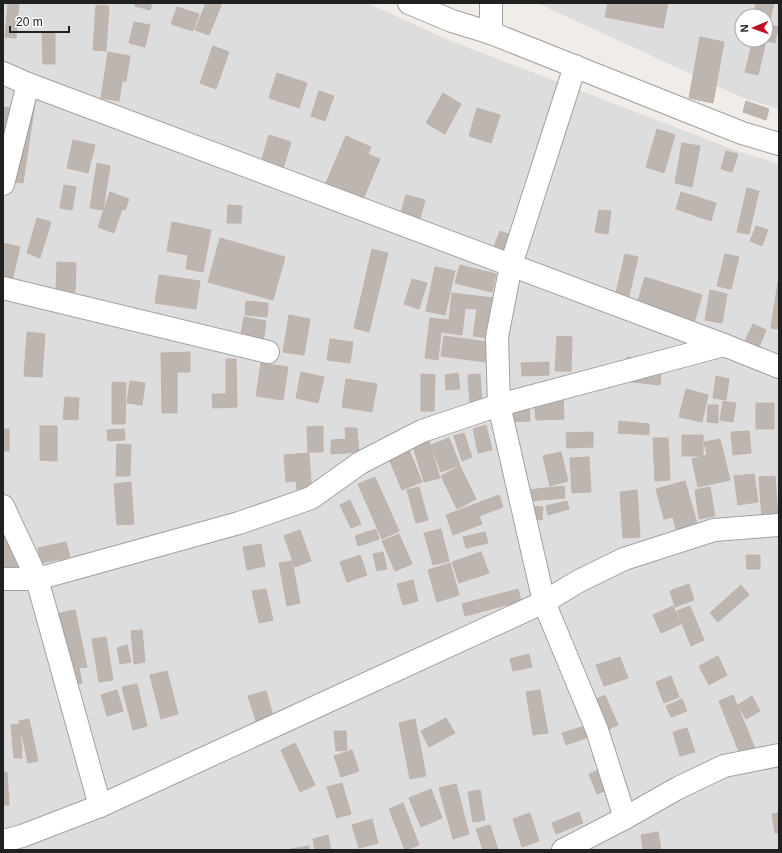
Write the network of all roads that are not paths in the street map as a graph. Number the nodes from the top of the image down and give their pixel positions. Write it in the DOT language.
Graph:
graph roads {
  1 [pos="409,3"];
  2 [pos="491,3"];
  3 [pos="491,33"];
  4 [pos="575,66"];
  5 [pos="3,73"];
  6 [pos="28,84"];
  7 [pos="779,144"];
  8 [pos="3,184"];
  9 [pos="511,265"];
  10 [pos="3,288"];
  11 [pos="724,345"];
  12 [pos="268,352"];
  13 [pos="779,367"];
  14 [pos="499,405"];
  15 [pos="3,506"];
  16 [pos="779,525"];
  17 [pos="37,579"];
  18 [pos="3,580"];
  19 [pos="544,602"];
  20 [pos="779,754"];
  21 [pos="100,806"];
  22 [pos="625,818"];
  23 [pos="17,842"];
  24 [pos="563,850"];
  1 -- 3 [label="street"];
  2 -- 3 [label="street"];
  3 -- 4 [label="street"];
  4 -- 7 [label="street"];
  4 -- 9 [label="street"];
  5 -- 6 [label="street"];
  6 -- 8 [label="street"];
  6 -- 9 [label="street"];
  9 -- 11 [label="street"];
  9 -- 14 [label="street"];
  10 -- 12 [label="street"];
  11 -- 13 [label="street"];
  11 -- 14 [label="street"];
  14 -- 17 [label="street"];
  14 -- 19 [label="street"];
  15 -- 17 [label="street"];
  16 -- 19 [label="street"];
  17 -- 18 [label="street"];
  17 -- 21 [label="street"];
  19 -- 21 [label="street"];
  19 -- 22 [label="street"];
  20 -- 22 [label="street"];
  21 -- 23 [label="street"];
  22 -- 24 [label="street"];
}
